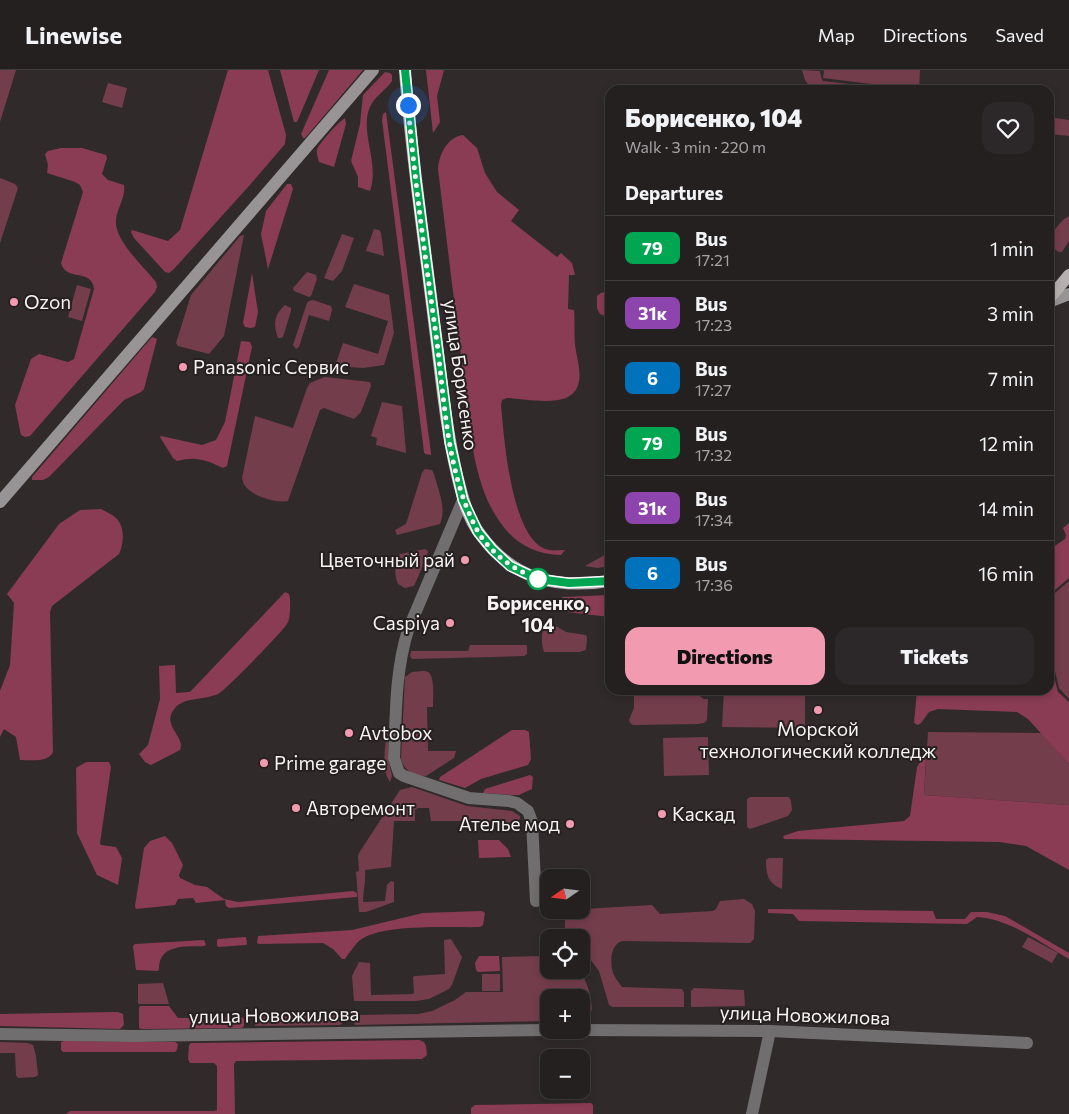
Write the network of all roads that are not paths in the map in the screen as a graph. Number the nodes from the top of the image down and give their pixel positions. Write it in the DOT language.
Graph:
graph roads {
  1 [pos="373,70"];
  2 [pos="405,70"];
  3 [pos="1069,275"];
  4 [pos="1054,294"];
  5 [pos="1069,294"];
  6 [pos="1054,298"];
  7 [pos="463,500"];
  8 [pos="0,502"];
  9 [pos="605,581"];
  10 [pos="536,901"];
  11 [pos="540,1030"];
  12 [pos="590,1030"];
  13 [pos="770,1031"];
  14 [pos="0,1034"];
  15 [pos="1027,1044"];
  16 [pos="752,1114"];
  1 -- 8 [label="main road"];
  2 -- 7 [label="main road, улица Борисенко"];
  3 -- 4 [label="main road"];
  5 -- 6 [label="main road"];
  7 -- 9 [label="main road, улица Борисенко"];
  7 -- 10 [label="street"];
  11 -- 14 [label="street, улица Новожилова"];
  12 -- 13 [label="street, улица Новожилова"];
  13 -- 15 [label="street, улица Новожилова"];
  13 -- 16 [label="street"];
}
